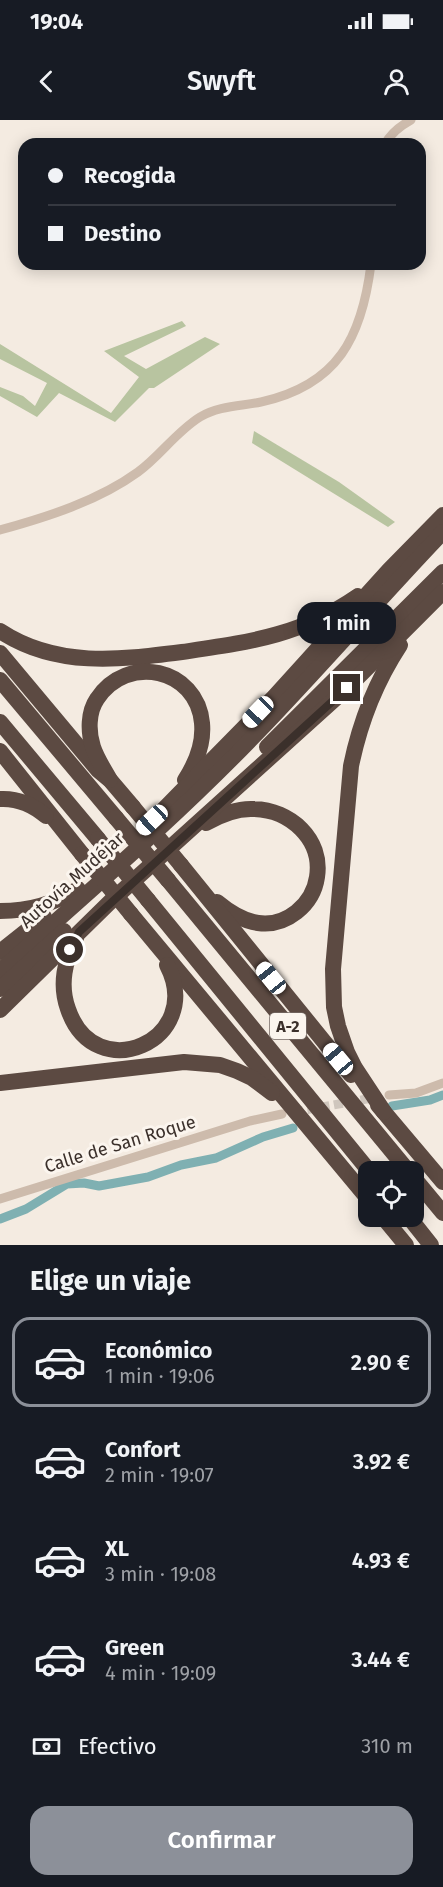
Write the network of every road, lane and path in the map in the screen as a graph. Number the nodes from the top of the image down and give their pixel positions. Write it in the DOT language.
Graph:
graph roads {
  1 [pos="411,120"];
  2 [pos="388,138"];
  3 [pos="370,270"];
  4 [pos="443,515"];
  5 [pos="0,530"];
  6 [pos="443,532"];
  7 [pos="389,570"];
  8 [pos="443,572"];
  9 [pos="443,592"];
  10 [pos="414,622"];
  11 [pos="0,631"];
  12 [pos="0,653"];
  13 [pos="0,680"];
  14 [pos="0,722"];
  15 [pos="0,751"];
  16 [pos="110,780"];
  17 [pos="0,798"];
  18 [pos="166,807"];
  19 [pos="192,829"];
  20 [pos="71,839"];
  21 [pos="185,870"];
  22 [pos="78,889"];
  23 [pos="0,911"];
  24 [pos="79,932"];
  25 [pos="154,940"];
  26 [pos="0,952"];
  27 [pos="0,970"];
  28 [pos="0,989"];
  29 [pos="0,1010"];
  30 [pos="0,1083"];
  31 [pos="443,1083"];
  32 [pos="389,1095"];
  33 [pos="384,1112"];
  34 [pos="282,1114"];
  35 [pos="310,1130"];
  36 [pos="361,1161"];
  37 [pos="400,1161"];
  38 [pos="443,1182"];
  39 [pos="358,1187"];
  40 [pos="424,1190"];
  41 [pos="0,1199"];
  42 [pos="443,1213"];
  43 [pos="391,1227"];
  44 [pos="417,1227"];
  45 [pos="406,1245"];
  46 [pos="431,1245"];
  1 -- 2 [label="street"];
  3 -- 5 [label="street"];
  4 -- 7 [label="highway"];
  6 -- 27 [label="highway, Autovía Mudéjar"];
  7 -- 11 [label="highway"];
  7 -- 18 [label="highway"];
  8 -- 28 [label="highway, Autovía Mudéjar"];
  9 -- 10 [label="highway"];
  10 -- 19 [label="highway"];
  10 -- 33 [label="highway"];
  12 -- 16 [label="highway"];
  13 -- 37 [label="highway, A-2, bridge"];
  14 -- 36 [label="highway, A-2, bridge"];
  15 -- 20 [label="highway"];
  16 -- 18 [label="highway"];
  16 -- 21 [label="highway, bridge"];
  17 -- 20 [label="highway"];
  18 -- 22 [label="highway"];
  19 -- 21 [label="highway"];
  19 -- 24 [label="highway"];
  20 -- 25 [label="highway, bridge"];
  21 -- 33 [label="highway"];
  22 -- 23 [label="highway"];
  22 -- 26 [label="highway"];
  24 -- 25 [label="highway"];
  24 -- 29 [label="highway"];
  25 -- 35 [label="highway"];
  30 -- 35 [label="highway"];
  31 -- 32 [label="street"];
  33 -- 38 [label="highway"];
  34 -- 41 [label="street, Calle de San Roque"];
  35 -- 39 [label="highway"];
  40 -- 42 [label="highway"];
  43 -- 45 [label="highway"];
  44 -- 46 [label="highway"];
}
